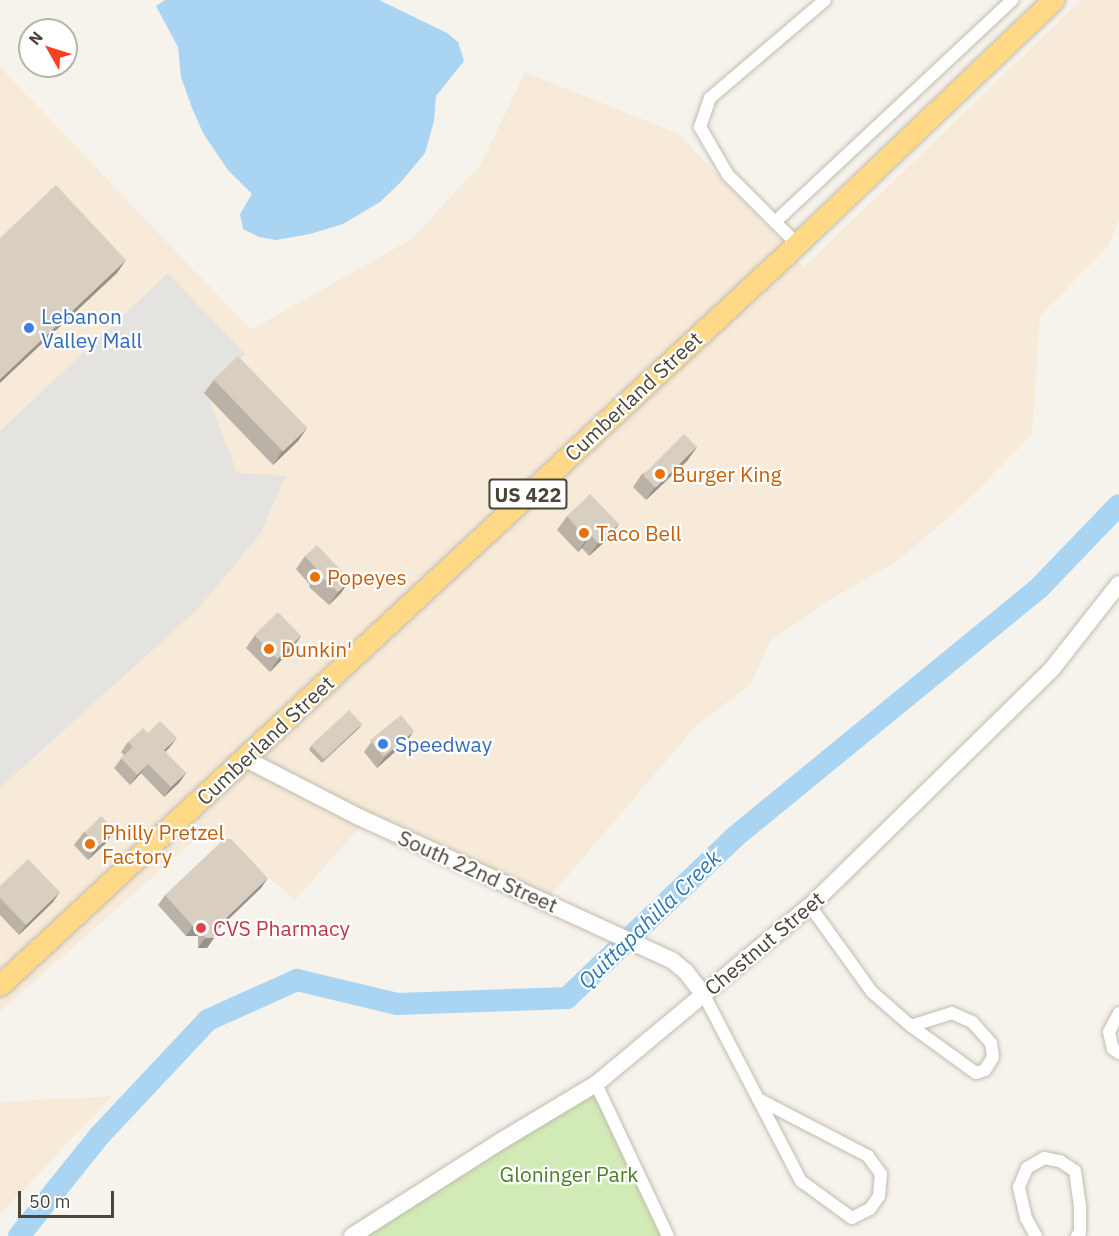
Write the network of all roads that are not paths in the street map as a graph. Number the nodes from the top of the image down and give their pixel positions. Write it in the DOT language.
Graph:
graph roads {
  1 [pos="825,0"];
  2 [pos="1012,0"];
  3 [pos="1053,0"];
  4 [pos="775,222"];
  5 [pos="797,244"];
  6 [pos="1119,584"];
  7 [pos="244,758"];
  8 [pos="810,906"];
  9 [pos="0,985"];
  10 [pos="704,995"];
  11 [pos="1119,1013"];
  12 [pos="911,1026"];
  13 [pos="1119,1053"];
  14 [pos="596,1084"];
  15 [pos="758,1099"];
  16 [pos="352,1236"];
  17 [pos="668,1236"];
  18 [pos="1036,1236"];
  19 [pos="1077,1236"];
  1 -- 4 [label="street"];
  2 -- 4 [label="street"];
  3 -- 5 [label="highway, Cumberland Street / US 422"];
  4 -- 5 [label="street"];
  5 -- 7 [label="highway, Cumberland Street / US 422"];
  6 -- 8 [label="street, Chestnut Street"];
  7 -- 9 [label="highway, Cumberland Street / US 422"];
  7 -- 10 [label="street, South 22nd Street"];
  8 -- 10 [label="street, Chestnut Street"];
  8 -- 12 [label="street"];
  10 -- 14 [label="street, Chestnut Street"];
  10 -- 15 [label="street"];
  11 -- 13 [label="street"];
  12 -- 12 [label="street"];
  14 -- 16 [label="street, Chestnut Street"];
  14 -- 17 [label="street"];
  15 -- 15 [label="street"];
  18 -- 19 [label="street"];
}
